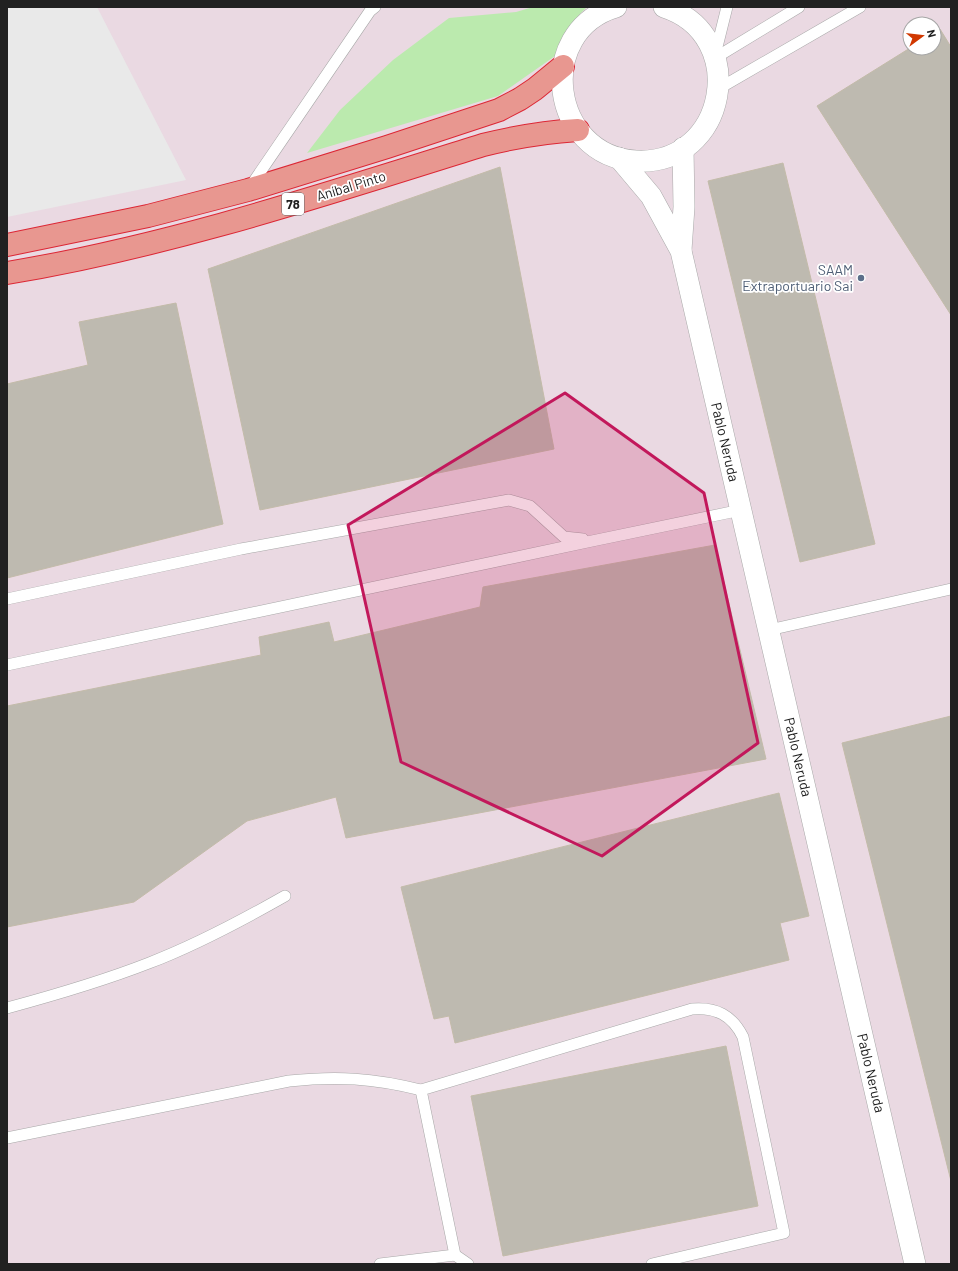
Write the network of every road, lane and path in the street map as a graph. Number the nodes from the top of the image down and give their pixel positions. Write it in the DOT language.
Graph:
graph roads {
  1 [pos="375,7"];
  2 [pos="616,7"];
  3 [pos="664,7"];
  4 [pos="727,7"];
  5 [pos="799,7"];
  6 [pos="860,7"];
  7 [pos="715,58"];
  8 [pos="563,66"];
  9 [pos="718,89"];
  10 [pos="578,130"];
  11 [pos="683,148"];
  12 [pos="619,158"];
  13 [pos="248,190"];
  14 [pos="7,245"];
  15 [pos="681,251"];
  16 [pos="7,273"];
  17 [pos="741,510"];
  18 [pos="592,540"];
  19 [pos="951,588"];
  20 [pos="7,599"];
  21 [pos="769,630"];
  22 [pos="7,665"];
  23 [pos="285,896"];
  24 [pos="7,1008"];
  25 [pos="421,1090"];
  26 [pos="7,1138"];
  27 [pos="455,1254"];
  28 [pos="380,1264"];
  29 [pos="468,1264"];
  30 [pos="652,1264"];
  31 [pos="915,1264"];
  1 -- 13 [label="lane"];
  2 -- 8 [label="street"];
  3 -- 7 [label="street"];
  4 -- 7 [label="lane"];
  5 -- 7 [label="lane"];
  6 -- 9 [label="lane"];
  7 -- 9 [label="street"];
  8 -- 10 [label="street"];
  8 -- 13 [label="highway, Aníbal Pinto / 78"];
  9 -- 11 [label="street"];
  10 -- 12 [label="street"];
  10 -- 16 [label="highway, Aníbal Pinto / 78"];
  11 -- 12 [label="street"];
  11 -- 15 [label="street, Pablo Neruda"];
  12 -- 15 [label="street, Pablo Neruda"];
  13 -- 14 [label="highway, Aníbal Pinto / 78"];
  15 -- 17 [label="street, Pablo Neruda"];
  17 -- 18 [label="lane"];
  17 -- 21 [label="street, Pablo Neruda"];
  18 -- 20 [label="lane"];
  18 -- 22 [label="lane"];
  19 -- 21 [label="lane"];
  21 -- 31 [label="street, Pablo Neruda"];
  23 -- 24 [label="lane"];
  25 -- 26 [label="lane"];
  25 -- 27 [label="lane"];
  25 -- 30 [label="lane"];
  27 -- 28 [label="lane"];
  27 -- 29 [label="lane"];
}
